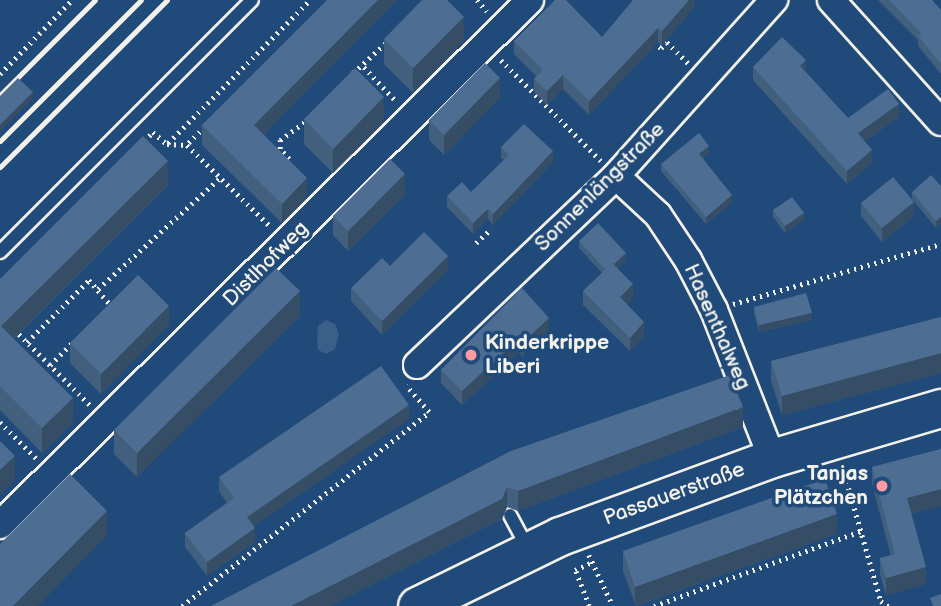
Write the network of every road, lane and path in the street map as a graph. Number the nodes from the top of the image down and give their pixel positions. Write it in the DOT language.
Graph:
graph roads {
  1 [pos="253,0"];
  2 [pos="310,0"];
  3 [pos="530,0"];
  4 [pos="774,0"];
  5 [pos="831,0"];
  6 [pos="73,1"];
  7 [pos="397,35"];
  8 [pos="647,36"];
  9 [pos="485,44"];
  10 [pos="363,67"];
  11 [pos="0,74"];
  12 [pos="704,78"];
  13 [pos="345,82"];
  14 [pos="320,113"];
  15 [pos="412,117"];
  16 [pos="310,119"];
  17 [pos="941,122"];
  18 [pos="206,125"];
  19 [pos="318,126"];
  20 [pos="167,144"];
  21 [pos="187,145"];
  22 [pos="134,151"];
  23 [pos="289,159"];
  24 [pos="616,176"];
  25 [pos="221,177"];
  26 [pos="491,229"];
  27 [pos="287,243"];
  28 [pos="476,243"];
  29 [pos="941,244"];
  30 [pos="0,252"];
  31 [pos="98,289"];
  32 [pos="714,310"];
  33 [pos="103,312"];
  34 [pos="19,334"];
  35 [pos="77,338"];
  36 [pos="27,342"];
  37 [pos="51,365"];
  38 [pos="417,365"];
  39 [pos="941,408"];
  40 [pos="106,421"];
  41 [pos="0,422"];
  42 [pos="772,458"];
  43 [pos="843,468"];
  44 [pos="52,474"];
  45 [pos="510,515"];
  46 [pos="0,525"];
  47 [pos="861,531"];
  48 [pos="529,551"];
  49 [pos="589,555"];
  50 [pos="592,562"];
  51 [pos="182,606"];
  52 [pos="417,606"];
  53 [pos="589,606"];
  54 [pos="613,606"];
  55 [pos="654,606"];
  56 [pos="888,606"];
  1 -- 30 [label="lane"];
  2 -- 20 [label="path"];
  3 -- 9 [label="street, Distlhofweg"];
  4 -- 12 [label="street, Sonnenlängstraße"];
  5 -- 17 [label="street"];
  6 -- 11 [label="path"];
  7 -- 10 [label="path"];
  8 -- 12 [label="path"];
  9 -- 15 [label="street, Distlhofweg"];
  9 -- 24 [label="path"];
  10 -- 13 [label="path"];
  10 -- 15 [label="path"];
  12 -- 24 [label="street, Sonnenlängstraße"];
  14 -- 16 [label="path"];
  15 -- 27 [label="street, Distlhofweg"];
  16 -- 19 [label="path"];
  16 -- 23 [label="path"];
  18 -- 21 [label="path"];
  20 -- 21 [label="path"];
  20 -- 22 [label="path"];
  21 -- 25 [label="path"];
  24 -- 32 [label="street, Hasenthalweg"];
  24 -- 38 [label="street, Sonnenlängstraße"];
  25 -- 27 [label="path"];
  25 -- 31 [label="path"];
  26 -- 28 [label="path"];
  27 -- 40 [label="street, Distlhofweg"];
  29 -- 32 [label="path"];
  31 -- 33 [label="path"];
  31 -- 36 [label="path"];
  32 -- 42 [label="street, Hasenthalweg"];
  34 -- 36 [label="path"];
  35 -- 37 [label="path"];
  36 -- 37 [label="path"];
  37 -- 40 [label="path"];
  38 -- 51 [label="path"];
  39 -- 42 [label="street, Passauerstraße"];
  40 -- 44 [label="street, Distlhofweg"];
  41 -- 44 [label="path"];
  42 -- 48 [label="street, Passauerstraße"];
  43 -- 47 [label="path"];
  44 -- 46 [label="street, Distlhofweg"];
  45 -- 48 [label="lane"];
  47 -- 55 [label="path"];
  47 -- 56 [label="path"];
  48 -- 52 [label="street, Passauerstraße"];
  49 -- 50 [label="path"];
  50 -- 53 [label="path"];
  50 -- 54 [label="path"];
}
